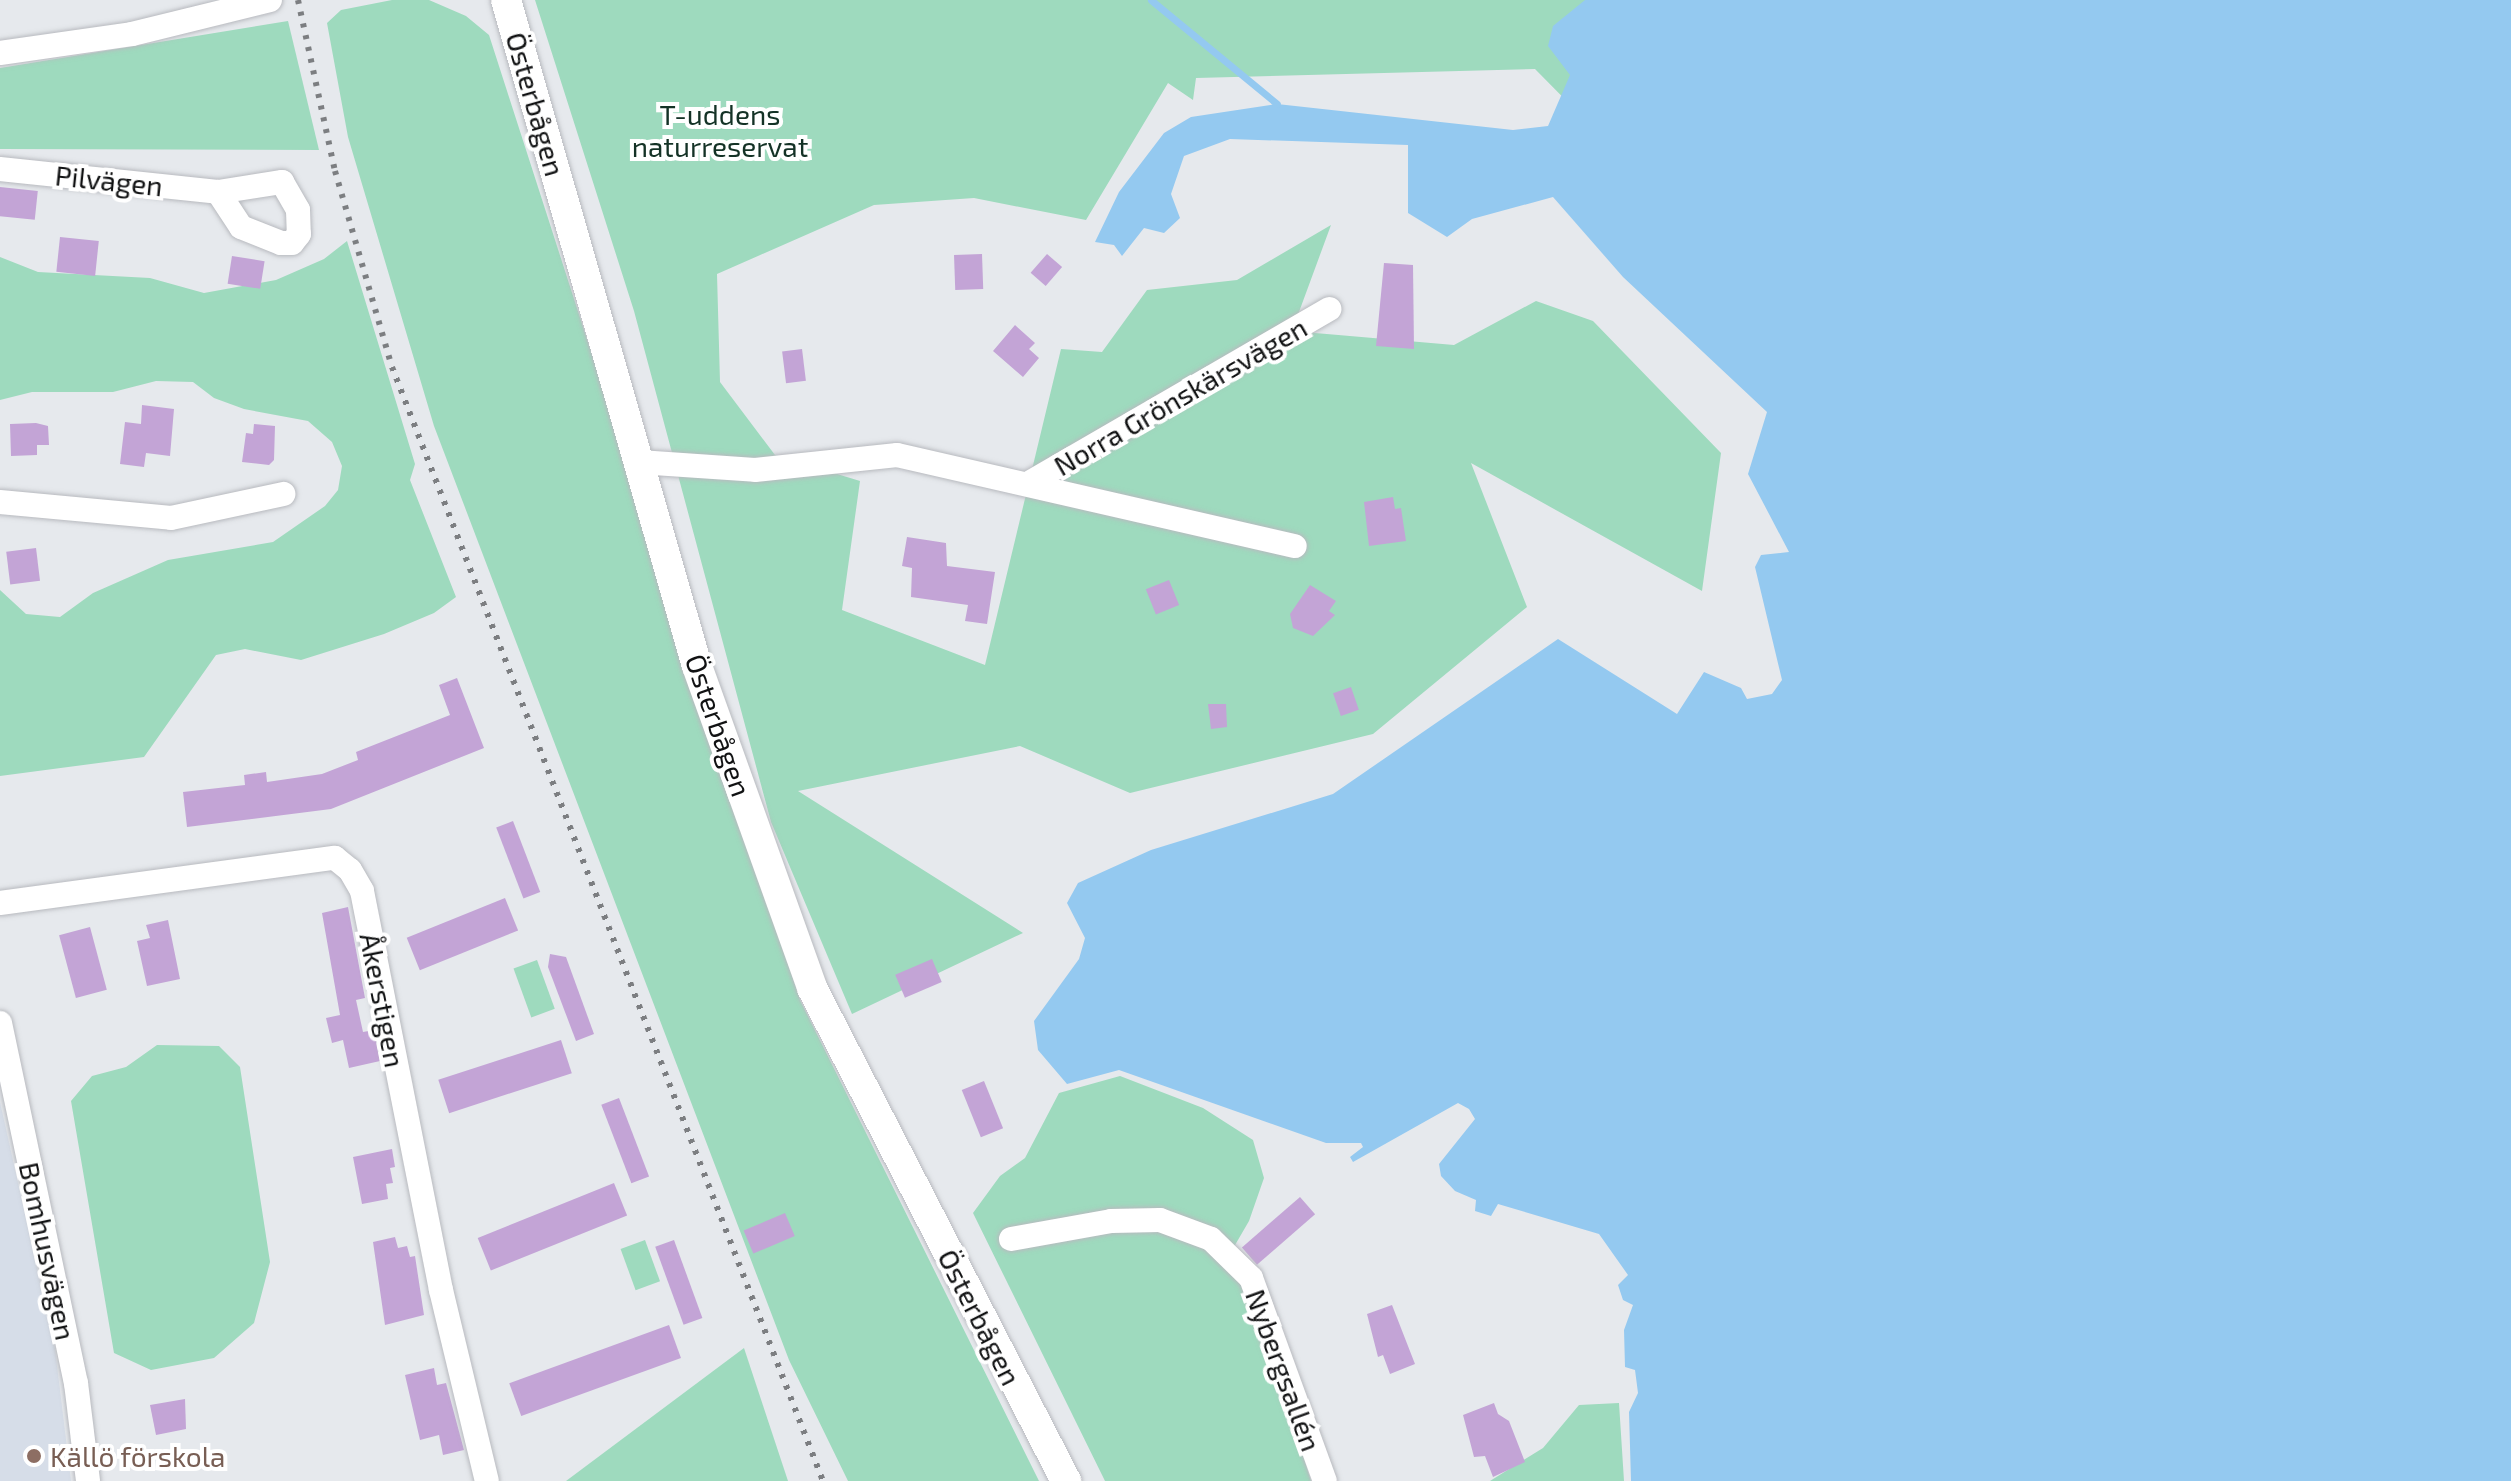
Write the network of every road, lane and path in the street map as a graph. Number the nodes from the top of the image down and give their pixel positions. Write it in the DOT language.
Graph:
graph roads {
  1 [pos="270,0"];
  2 [pos="506,0"];
  3 [pos="0,53"];
  4 [pos="0,169"];
  5 [pos="218,192"];
  6 [pos="1329,309"];
  7 [pos="639,462"];
  8 [pos="1031,482"];
  9 [pos="283,494"];
  10 [pos="0,502"];
  11 [pos="1295,546"];
  12 [pos="0,903"];
  13 [pos="0,1023"];
  14 [pos="1011,1239"];
  15 [pos="1029,1414"];
  16 [pos="88,1481"];
  17 [pos="487,1481"];
  18 [pos="1058,1481"];
  19 [pos="1066,1481"];
  20 [pos="1325,1481"];
  1 -- 3 [label="street"];
  2 -- 7 [label="main road, Österbågen"];
  4 -- 5 [label="street, Pilvägen"];
  6 -- 8 [label="street, Norra Grönskärsvägen"];
  7 -- 8 [label="street, Norra Grönskärsvägen"];
  7 -- 15 [label="main road, Österbågen"];
  8 -- 11 [label="street, Norra Grönskärsvägen"];
  9 -- 10 [label="street"];
  12 -- 17 [label="street, Åkerstigen"];
  13 -- 16 [label="street, Bomhusvägen"];
  14 -- 20 [label="street, Nybergsallén"];
  15 -- 18 [label="main road, Österbågen"];
  15 -- 19 [label="main road, Österbågen"];
}
